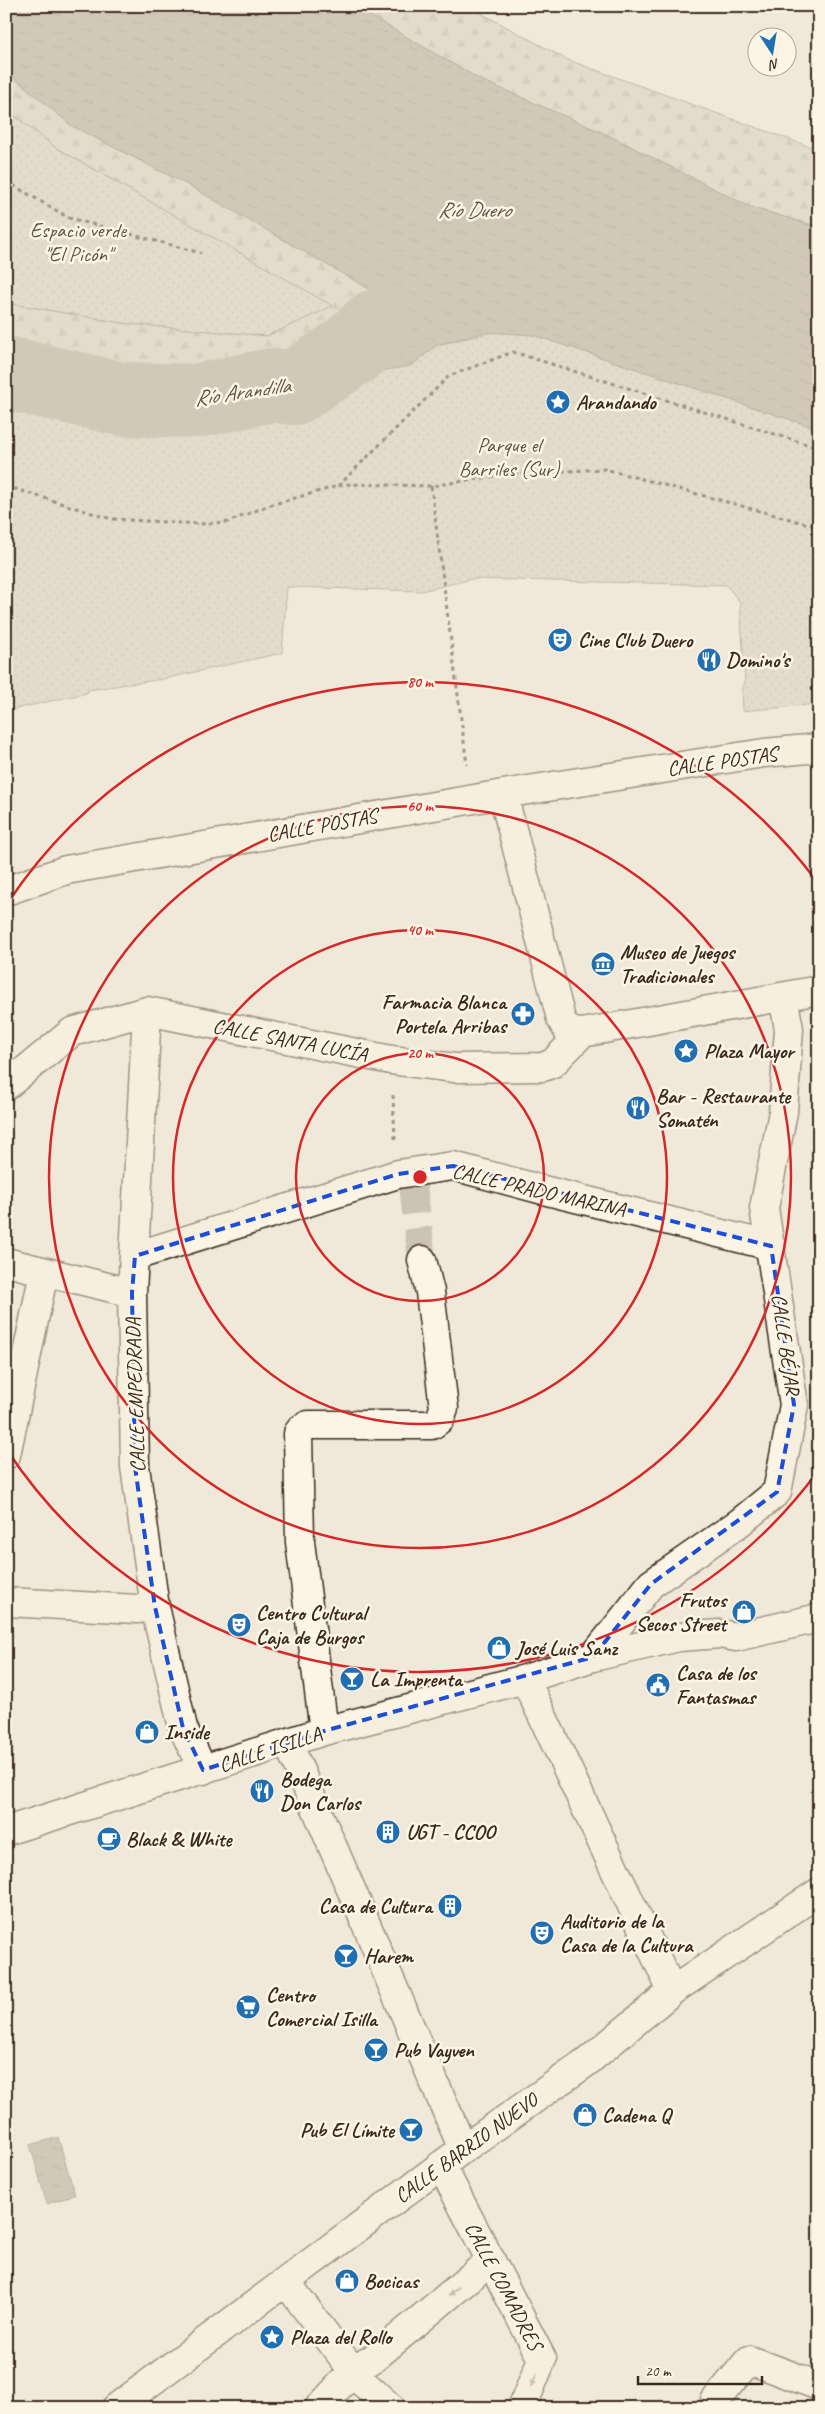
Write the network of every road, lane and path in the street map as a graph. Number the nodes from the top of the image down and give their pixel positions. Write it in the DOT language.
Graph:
graph roads {
  1 [pos="6,181"];
  2 [pos="201,253"];
  3 [pos="819,448"];
  4 [pos="6,486"];
  5 [pos="338,486"];
  6 [pos="431,486"];
  7 [pos="819,527"];
  8 [pos="819,748"];
  9 [pos="467,768"];
  10 [pos="503,794"];
  11 [pos="6,891"];
  12 [pos="819,990"];
  13 [pos="784,997"];
  14 [pos="147,1011"];
  15 [pos="582,1033"];
  16 [pos="391,1060"];
  17 [pos="6,1086"];
  18 [pos="405,1180"];
  19 [pos="771,1246"];
  20 [pos="135,1256"];
  21 [pos="422,1260"];
  22 [pos="6,1262"];
  23 [pos="44,1272"];
  24 [pos="132,1293"];
  25 [pos="6,1455"];
  26 [pos="6,1602"];
  27 [pos="155,1607"];
  28 [pos="819,1618"];
  29 [pos="593,1657"];
  30 [pos="531,1677"];
  31 [pos="324,1731"];
  32 [pos="288,1743"];
  33 [pos="203,1770"];
  34 [pos="6,1831"];
  35 [pos="819,1892"];
  36 [pos="672,1991"];
  37 [pos="463,2149"];
  38 [pos="441,2166"];
  39 [pos="491,2260"];
  40 [pos="286,2282"];
  41 [pos="353,2371"];
  42 [pos="819,2386"];
  43 [pos="715,2401"];
  44 [pos="116,2408"];
  45 [pos="319,2408"];
  46 [pos="391,2408"];
  47 [pos="522,2408"];
  1 -- 2 [label="path"];
  3 -- 5 [label="path"];
  4 -- 5 [label="path"];
  5 -- 6 [label="path"];
  6 -- 7 [label="path"];
  6 -- 9 [label="path"];
  8 -- 10 [label="street, CALLE POSTAS"];
  10 -- 11 [label="street, CALLE POSTAS"];
  10 -- 15 [label="street"];
  12 -- 13 [label="street"];
  13 -- 15 [label="street"];
  13 -- 19 [label="street, CALLE BÉJAR"];
  14 -- 16 [label="street, CALLE SANTA LUCÍA"];
  14 -- 17 [label="street, CALLE SANTA LUCÍA"];
  14 -- 20 [label="street, CALLE EMPEDRADA"];
  15 -- 16 [label="street, CALLE SANTA LUCÍA"];
  16 -- 18 [label="path"];
  18 -- 19 [label="street, CALLE PRADO MARINA"];
  18 -- 20 [label="street, CALLE PRADO MARINA"];
  19 -- 29 [label="street, CALLE BÉJAR"];
  20 -- 24 [label="street, CALLE EMPEDRADA"];
  21 -- 31 [label="street"];
  22 -- 23 [label="street"];
  23 -- 24 [label="street"];
  23 -- 25 [label="street"];
  24 -- 27 [label="street, CALLE EMPEDRADA"];
  26 -- 27 [label="street"];
  27 -- 33 [label="street, CALLE EMPEDRADA"];
  28 -- 29 [label="street, CALLE ISILLA"];
  29 -- 30 [label="street, CALLE ISILLA"];
  30 -- 31 [label="street, CALLE ISILLA"];
  30 -- 36 [label="street"];
  31 -- 32 [label="street, CALLE ISILLA"];
  32 -- 33 [label="street, CALLE ISILLA"];
  32 -- 37 [label="street"];
  33 -- 34 [label="street, CALLE ISILLA"];
  35 -- 36 [label="street, CALLE BARRIO NUEVO"];
  36 -- 37 [label="street, CALLE BARRIO NUEVO"];
  37 -- 38 [label="street, CALLE BARRIO NUEVO"];
  38 -- 39 [label="street, CALLE COMADRES"];
  38 -- 40 [label="street, CALLE BARRIO NUEVO"];
  39 -- 41 [label="street, one-way"];
  39 -- 47 [label="street, CALLE COMADRES, one-way"];
  40 -- 41 [label="street"];
  40 -- 44 [label="street, CALLE BARRIO NUEVO"];
  41 -- 45 [label="street"];
  41 -- 46 [label="street"];
  42 -- 43 [label="street"];
}
